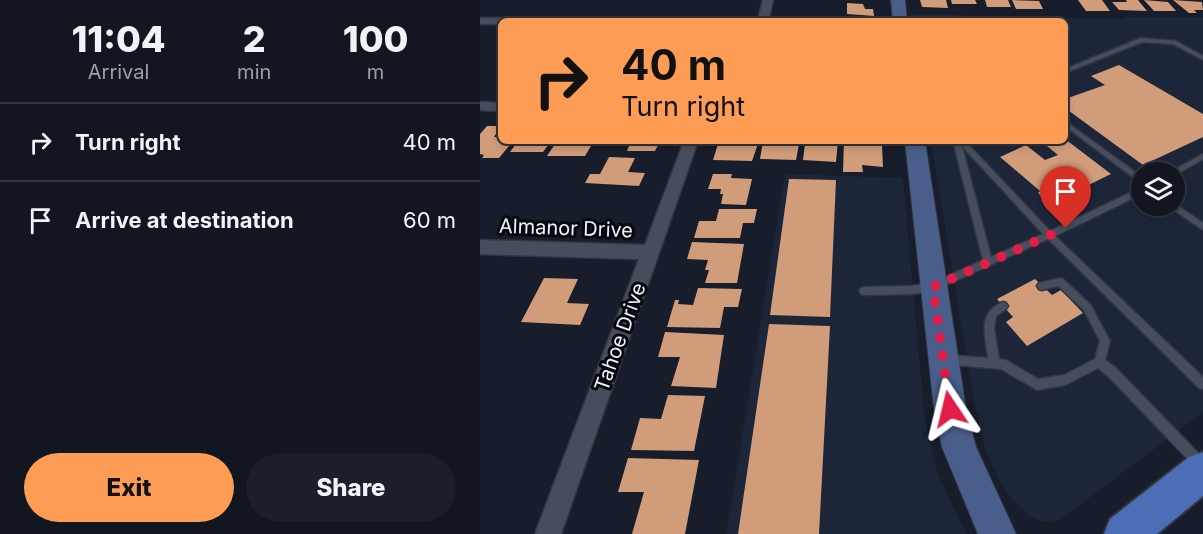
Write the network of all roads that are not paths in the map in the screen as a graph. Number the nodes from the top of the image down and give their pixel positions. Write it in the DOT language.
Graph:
graph roads {
  1 [pos="768,0"];
  2 [pos="898,0"];
  3 [pos="763,18"];
  4 [pos="900,18"];
  5 [pos="480,21"];
  6 [pos="498,21"];
  7 [pos="1203,58"];
  8 [pos="1068,70"];
  9 [pos="480,106"];
  10 [pos="498,107"];
  11 [pos="1068,125"];
  12 [pos="690,144"];
  13 [pos="915,144"];
  14 [pos="960,144"];
  15 [pos="962,144"];
  16 [pos="1203,156"];
  17 [pos="1185,166"];
  18 [pos="1131,173"];
  19 [pos="1131,195"];
  20 [pos="1185,214"];
  21 [pos="1203,227"];
  22 [pos="1048,235"];
  23 [pos="480,247"];
  24 [pos="650,252"];
  25 [pos="988,262"];
  26 [pos="1042,286"];
  27 [pos="933,287"];
  28 [pos="864,291"];
  29 [pos="1003,306"];
  30 [pos="942,360"];
  31 [pos="1099,362"];
  32 [pos="994,363"];
  33 [pos="1203,384"];
  34 [pos="1203,467"];
  35 [pos="1203,471"];
  36 [pos="548,534"];
  37 [pos="997,534"];
  38 [pos="1125,534"];
  1 -- 3 [label="street"];
  2 -- 4 [label="street"];
  5 -- 6 [label="street"];
  7 -- 8 [label="lane"];
  9 -- 10 [label="street"];
  11 -- 18 [label="lane"];
  12 -- 24 [label="street, Tahoe Drive"];
  13 -- 27 [label="street"];
  14 -- 25 [label="lane"];
  15 -- 22 [label="lane"];
  16 -- 17 [label="lane"];
  19 -- 22 [label="lane"];
  20 -- 21 [label="lane"];
  22 -- 25 [label="lane"];
  22 -- 33 [label="lane"];
  23 -- 24 [label="street, Almanor Drive"];
  24 -- 36 [label="street, Tahoe Drive"];
  25 -- 27 [label="lane"];
  26 -- 31 [label="lane"];
  27 -- 28 [label="lane"];
  27 -- 30 [label="street"];
  29 -- 32 [label="lane"];
  30 -- 32 [label="lane"];
  30 -- 37 [label="street"];
  31 -- 32 [label="lane"];
  31 -- 34 [label="lane"];
  35 -- 38 [label="main road"];
}
